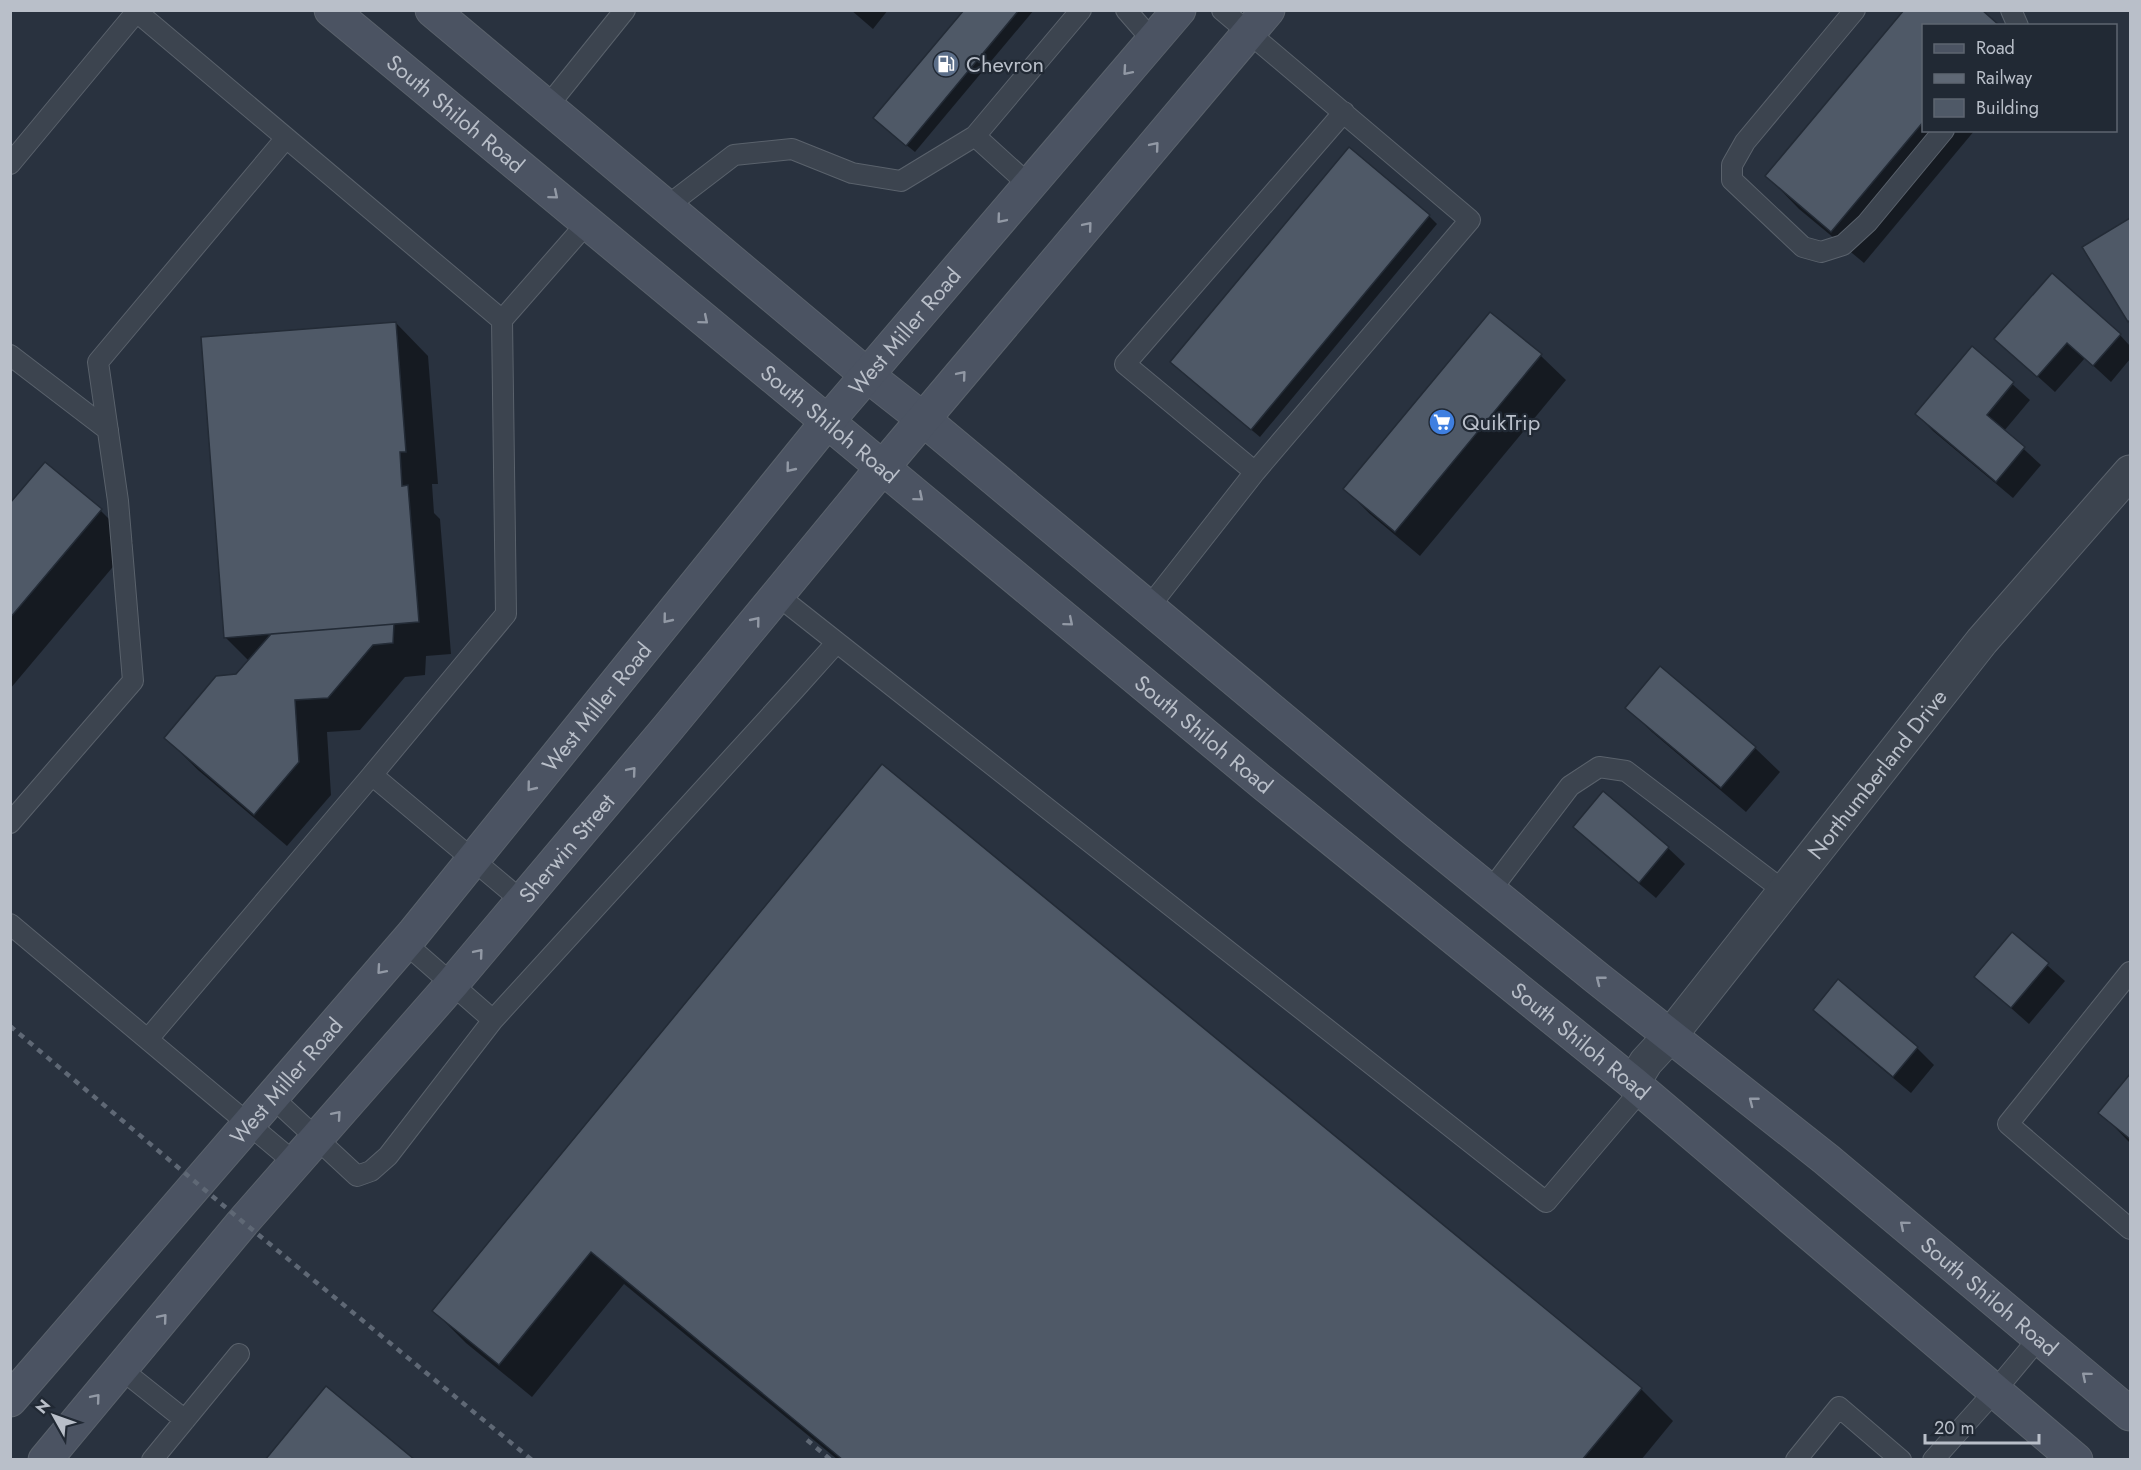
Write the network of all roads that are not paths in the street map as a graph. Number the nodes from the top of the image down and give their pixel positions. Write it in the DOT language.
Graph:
graph roads {
  1 [pos="331,10"];
  2 [pos="432,10"];
  3 [pos="625,10"];
  4 [pos="1081,10"];
  5 [pos="1126,10"];
  6 [pos="1179,10"];
  7 [pos="1222,10"];
  8 [pos="1855,10"];
  9 [pos="2011,10"];
  10 [pos="138,11"];
  11 [pos="1259,22"];
  12 [pos="2017,24"];
  13 [pos="1153,41"];
  14 [pos="547,106"];
  15 [pos="1344,112"];
  16 [pos="1942,132"];
  17 [pos="975,136"];
  18 [pos="286,138"];
  19 [pos="10,164"];
  20 [pos="1029,185"];
  21 [pos="666,207"];
  22 [pos="586,223"];
  23 [pos="502,320"];
  24 [pos="10,355"];
  25 [pos="867,375"];
  26 [pos="923,419"];
  27 [pos="827,423"];
  28 [pos="108,430"];
  29 [pos="883,467"];
  30 [pos="1255,472"];
  31 [pos="2130,472"];
  32 [pos="777,595"];
  33 [pos="1149,607"];
  34 [pos="835,641"];
  35 [pos="372,775"];
  36 [pos="10,823"];
  37 [pos="472,860"];
  38 [pos="1490,891"];
  39 [pos="1784,891"];
  40 [pos="522,901"];
  41 [pos="10,924"];
  42 [pos="405,943"];
  43 [pos="2130,972"];
  44 [pos="452,984"];
  45 [pos="493,1020"];
  46 [pos="1670,1036"];
  47 [pos="148,1039"];
  48 [pos="1637,1087"];
  49 [pos="272,1097"];
  50 [pos="249,1123"];
  51 [pos="305,1151"];
  52 [pos="2130,1229"];
  53 [pos="2039,1338"];
  54 [pos="239,1354"];
  55 [pos="121,1369"];
  56 [pos="1994,1392"];
  57 [pos="10,1400"];
  58 [pos="2130,1414"];
  59 [pos="185,1420"];
  60 [pos="45,1460"];
  61 [pos="152,1460"];
  62 [pos="1796,1460"];
  63 [pos="1901,1460"];
  64 [pos="1933,1460"];
  65 [pos="2076,1460"];
  1 -- 22 [label="main road, South Shiloh Road, one-way"];
  2 -- 14 [label="main road, South Shiloh Road"];
  3 -- 14 [label="lane"];
  4 -- 17 [label="lane"];
  5 -- 13 [label="lane"];
  6 -- 13 [label="main road, West Miller Road"];
  7 -- 11 [label="lane"];
  8 -- 16 [label="lane"];
  9 -- 12 [label="lane"];
  10 -- 18 [label="lane"];
  10 -- 19 [label="lane"];
  11 -- 15 [label="lane"];
  26 -- 11 [label="main road, one-way"];
  13 -- 20 [label="main road, West Miller Road, one-way"];
  14 -- 21 [label="main road, South Shiloh Road"];
  15 -- 30 [label="lane"];
  15 -- 30 [label="lane"];
  17 -- 20 [label="lane"];
  17 -- 21 [label="lane"];
  18 -- 23 [label="lane"];
  18 -- 28 [label="lane"];
  20 -- 25 [label="main road, West Miller Road, one-way"];
  21 -- 25 [label="main road, South Shiloh Road"];
  22 -- 23 [label="lane"];
  22 -- 27 [label="main road, South Shiloh Road, one-way"];
  23 -- 35 [label="lane"];
  24 -- 28 [label="lane"];
  25 -- 26 [label="main road, South Shiloh Road"];
  25 -- 27 [label="main road, West Miller Road"];
  26 -- 29 [label="main road"];
  26 -- 33 [label="main road, South Shiloh Road"];
  27 -- 29 [label="main road, South Shiloh Road"];
  27 -- 37 [label="main road, West Miller Road, one-way"];
  28 -- 36 [label="lane"];
  29 -- 32 [label="main road, Sherwin Street"];
  29 -- 48 [label="main road, South Shiloh Road, one-way"];
  30 -- 33 [label="lane"];
  31 -- 39 [label="street, Northumberland Drive"];
  32 -- 34 [label="lane"];
  40 -- 32 [label="main road, Sherwin Street, one-way"];
  33 -- 38 [label="main road, South Shiloh Road"];
  34 -- 45 [label="lane"];
  34 -- 48 [label="lane"];
  35 -- 37 [label="lane"];
  35 -- 47 [label="lane"];
  37 -- 40 [label="lane"];
  37 -- 42 [label="main road, West Miller Road"];
  38 -- 39 [label="lane"];
  46 -- 38 [label="main road, South Shiloh Road, one-way"];
  39 -- 46 [label="street, Northumberland Drive"];
  44 -- 40 [label="main road, Sherwin Street, one-way"];
  41 -- 47 [label="lane"];
  42 -- 44 [label="lane"];
  42 -- 49 [label="main road, West Miller Road, one-way"];
  43 -- 52 [label="lane"];
  44 -- 45 [label="lane"];
  51 -- 44 [label="main road, Sherwin Street, one-way"];
  45 -- 51 [label="lane"];
  46 -- 48 [label="street, Northumberland Drive"];
  53 -- 46 [label="main road, South Shiloh Road, one-way"];
  47 -- 50 [label="lane"];
  48 -- 56 [label="main road, South Shiloh Road"];
  49 -- 50 [label="main road, West Miller Road"];
  49 -- 51 [label="lane"];
  50 -- 51 [label="lane"];
  50 -- 57 [label="main road, West Miller Road"];
  55 -- 51 [label="main road, Sherwin Street, one-way"];
  53 -- 56 [label="lane"];
  58 -- 53 [label="main road, South Shiloh Road, one-way"];
  54 -- 59 [label="lane"];
  55 -- 59 [label="lane"];
  60 -- 55 [label="main road, one-way"];
  56 -- 64 [label="lane"];
  56 -- 65 [label="main road, South Shiloh Road"];
  59 -- 61 [label="lane"];
  62 -- 63 [label="lane"];
}
